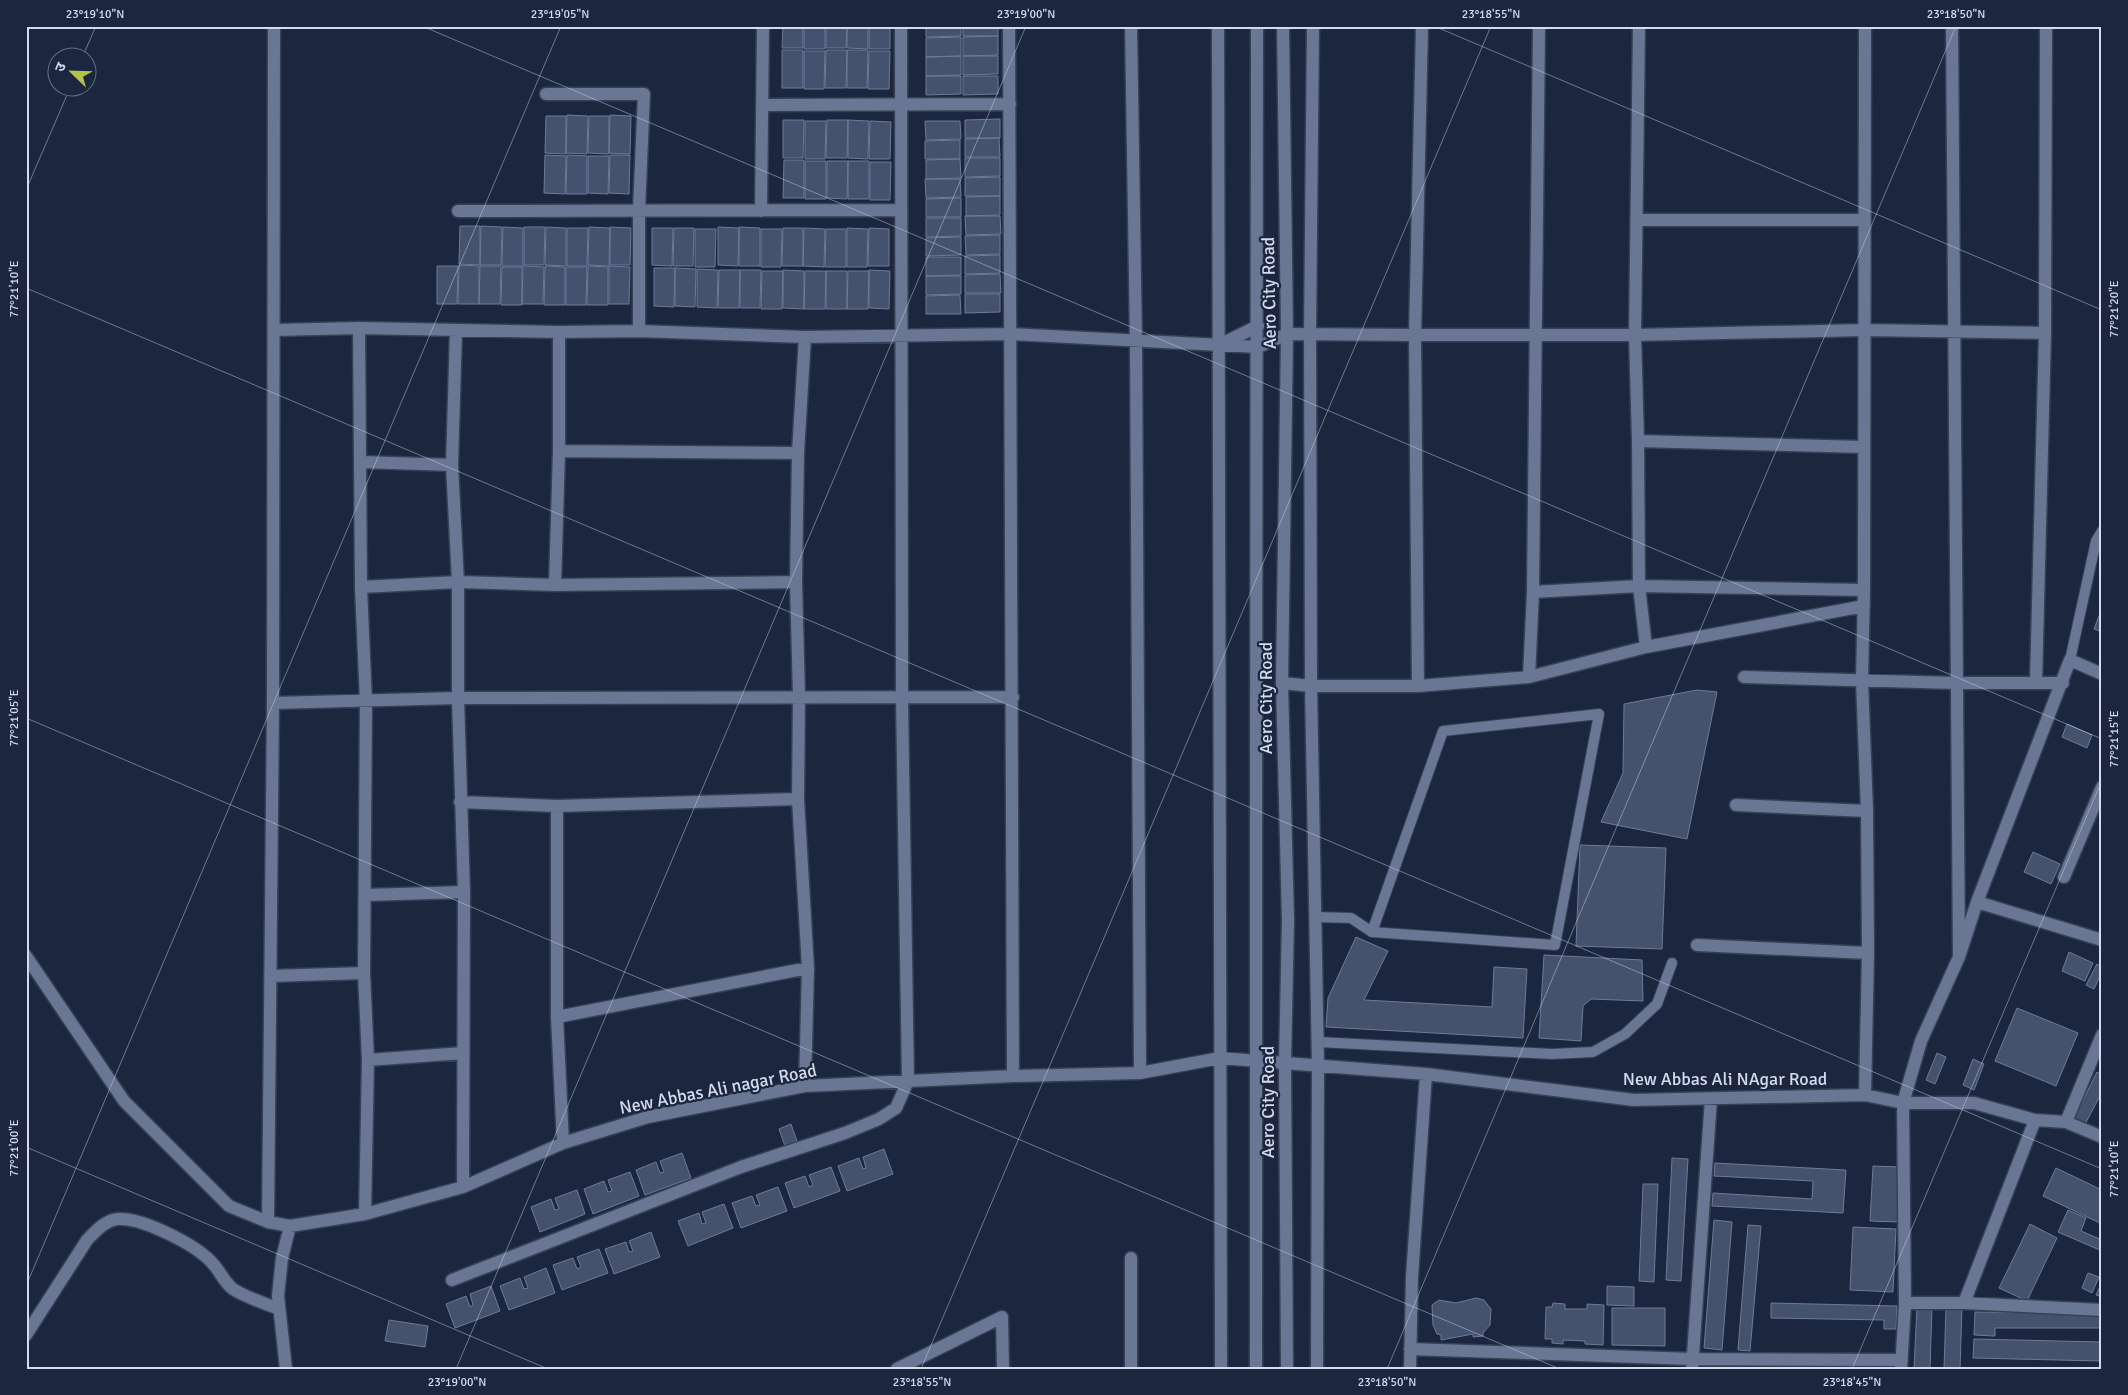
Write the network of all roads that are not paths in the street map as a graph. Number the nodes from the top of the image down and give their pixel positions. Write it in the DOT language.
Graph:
graph roads {
  1 [pos="274,26"];
  2 [pos="763,26"];
  3 [pos="900,26"];
  4 [pos="1009,26"];
  5 [pos="1131,26"];
  6 [pos="1218,26"];
  7 [pos="1257,26"];
  8 [pos="1282,26"];
  9 [pos="1313,26"];
  10 [pos="1422,26"];
  11 [pos="1539,26"];
  12 [pos="1639,26"];
  13 [pos="1865,26"];
  14 [pos="1952,26"];
  15 [pos="2046,26"];
  16 [pos="546,94"];
  17 [pos="902,103"];
  18 [pos="1010,104"];
  19 [pos="763,105"];
  20 [pos="639,210"];
  21 [pos="900,210"];
  22 [pos="458,211"];
  23 [pos="761,211"];
  24 [pos="1638,220"];
  25 [pos="1865,220"];
  26 [pos="1258,326"];
  27 [pos="359,328"];
  28 [pos="275,330"];
  29 [pos="456,330"];
  30 [pos="1865,330"];
  31 [pos="639,331"];
  32 [pos="1955,331"];
  33 [pos="559,332"];
  34 [pos="2045,333"];
  35 [pos="1011,334"];
  36 [pos="1287,334"];
  37 [pos="1310,334"];
  38 [pos="1536,334"];
  39 [pos="1635,334"];
  40 [pos="900,335"];
  41 [pos="1415,336"];
  42 [pos="806,337"];
  43 [pos="1136,342"];
  44 [pos="1217,346"];
  45 [pos="1258,348"];
  46 [pos="1638,441"];
  47 [pos="1864,447"];
  48 [pos="560,451"];
  49 [pos="798,453"];
  50 [pos="361,462"];
  51 [pos="452,465"];
  52 [pos="2102,531"];
  53 [pos="458,582"];
  54 [pos="796,582"];
  55 [pos="555,585"];
  56 [pos="1639,586"];
  57 [pos="361,587"];
  58 [pos="1864,590"];
  59 [pos="1533,592"];
  60 [pos="1864,606"];
  61 [pos="1646,646"];
  62 [pos="2070,660"];
  63 [pos="2102,674"];
  64 [pos="1529,677"];
  65 [pos="1744,677"];
  66 [pos="1862,680"];
  67 [pos="2036,682"];
  68 [pos="1282,683"];
  69 [pos="1955,683"];
  70 [pos="2063,683"];
  71 [pos="1311,686"];
  72 [pos="1418,686"];
  73 [pos="799,696"];
  74 [pos="1013,697"];
  75 [pos="458,698"];
  76 [pos="902,698"];
  77 [pos="366,702"];
  78 [pos="273,703"];
  79 [pos="2102,787"];
  80 [pos="798,800"];
  81 [pos="460,802"];
  82 [pos="1736,805"];
  83 [pos="557,806"];
  84 [pos="1867,811"];
  85 [pos="2064,877"];
  86 [pos="464,892"];
  87 [pos="366,895"];
  88 [pos="1977,902"];
  89 [pos="1316,917"];
  90 [pos="1372,932"];
  91 [pos="2102,940"];
  92 [pos="1697,945"];
  93 [pos="1868,953"];
  94 [pos="26,956"];
  95 [pos="1958,957"];
  96 [pos="1672,963"];
  97 [pos="808,968"];
  98 [pos="364,973"];
  99 [pos="270,976"];
  100 [pos="557,1017"];
  101 [pos="2102,1034"];
  102 [pos="1318,1042"];
  103 [pos="463,1053"];
  104 [pos="1220,1058"];
  105 [pos="368,1060"];
  106 [pos="1254,1060"];
  107 [pos="1285,1063"];
  108 [pos="1318,1065"];
  109 [pos="1140,1073"];
  110 [pos="1426,1074"];
  111 [pos="1013,1076"];
  112 [pos="908,1081"];
  113 [pos="804,1086"];
  114 [pos="1865,1095"];
  115 [pos="1711,1099"];
  116 [pos="1903,1103"];
  117 [pos="2035,1120"];
  118 [pos="2066,1122"];
  119 [pos="2102,1137"];
  120 [pos="563,1143"];
  121 [pos="463,1187"];
  122 [pos="365,1214"];
  123 [pos="268,1222"];
  124 [pos="290,1226"];
  125 [pos="1131,1258"];
  126 [pos="452,1280"];
  127 [pos="278,1303"];
  128 [pos="1904,1303"];
  129 [pos="1964,1303"];
  130 [pos="2102,1310"];
  131 [pos="26,1335"];
  132 [pos="1410,1349"];
  133 [pos="1692,1364"];
  134 [pos="1902,1365"];
  135 [pos="286,1369"];
  136 [pos="897,1369"];
  137 [pos="1003,1369"];
  138 [pos="1131,1369"];
  139 [pos="1221,1369"];
  140 [pos="1256,1369"];
  141 [pos="1287,1369"];
  142 [pos="1317,1369"];
  143 [pos="1410,1369"];
  1 -- 28 [label="street"];
  2 -- 19 [label="street"];
  3 -- 17 [label="street"];
  4 -- 18 [label="street"];
  5 -- 43 [label="street"];
  6 -- 44 [label="street"];
  7 -- 26 [label="street, Aero City Road"];
  8 -- 36 [label="street, Aero City Road"];
  9 -- 37 [label="street"];
  10 -- 41 [label="street"];
  11 -- 38 [label="street"];
  12 -- 24 [label="street"];
  13 -- 25 [label="street"];
  14 -- 32 [label="street"];
  15 -- 34 [label="street"];
  16 -- 20 [label="street"];
  17 -- 18 [label="street"];
  17 -- 19 [label="street"];
  17 -- 21 [label="street"];
  18 -- 35 [label="street"];
  19 -- 23 [label="street"];
  20 -- 22 [label="street"];
  20 -- 23 [label="street"];
  20 -- 31 [label="street"];
  21 -- 23 [label="street"];
  21 -- 40 [label="street"];
  24 -- 25 [label="street"];
  24 -- 39 [label="street"];
  25 -- 30 [label="street"];
  26 -- 44 [label="street"];
  26 -- 45 [label="street, Aero City Road"];
  27 -- 28 [label="street"];
  27 -- 29 [label="street"];
  27 -- 50 [label="street"];
  28 -- 78 [label="street"];
  29 -- 33 [label="street"];
  29 -- 51 [label="street"];
  30 -- 32 [label="street"];
  30 -- 39 [label="street"];
  30 -- 47 [label="street"];
  31 -- 33 [label="street"];
  31 -- 42 [label="street"];
  32 -- 34 [label="street"];
  32 -- 69 [label="street"];
  33 -- 48 [label="street"];
  34 -- 67 [label="street"];
  35 -- 40 [label="street"];
  35 -- 43 [label="street"];
  35 -- 74 [label="street"];
  36 -- 37 [label="street"];
  36 -- 45 [label="street"];
  36 -- 68 [label="street, Aero City Road"];
  37 -- 41 [label="street"];
  37 -- 71 [label="street"];
  38 -- 39 [label="street"];
  38 -- 41 [label="street"];
  38 -- 59 [label="street"];
  39 -- 46 [label="street"];
  40 -- 42 [label="street"];
  40 -- 76 [label="street"];
  41 -- 72 [label="street"];
  42 -- 49 [label="street"];
  43 -- 44 [label="street"];
  43 -- 109 [label="street"];
  44 -- 45 [label="street"];
  44 -- 104 [label="street"];
  45 -- 106 [label="street, Aero City Road"];
  46 -- 47 [label="street"];
  46 -- 56 [label="street"];
  47 -- 58 [label="street"];
  48 -- 49 [label="street"];
  48 -- 55 [label="street"];
  49 -- 54 [label="street"];
  50 -- 51 [label="street"];
  50 -- 57 [label="street"];
  51 -- 53 [label="street"];
  52 -- 62 [label="lane"];
  53 -- 55 [label="street"];
  53 -- 57 [label="street"];
  53 -- 75 [label="street"];
  54 -- 55 [label="street"];
  54 -- 73 [label="street"];
  56 -- 58 [label="street"];
  56 -- 59 [label="street"];
  56 -- 61 [label="street"];
  57 -- 77 [label="street"];
  58 -- 60 [label="street"];
  59 -- 64 [label="street"];
  60 -- 61 [label="street"];
  60 -- 66 [label="street"];
  61 -- 64 [label="street"];
  62 -- 63 [label="street"];
  62 -- 70 [label="street"];
  64 -- 72 [label="street"];
  65 -- 66 [label="street"];
  66 -- 69 [label="street"];
  66 -- 84 [label="street"];
  67 -- 69 [label="street"];
  67 -- 70 [label="street"];
  68 -- 71 [label="street"];
  68 -- 107 [label="street, Aero City Road"];
  69 -- 95 [label="street"];
  70 -- 88 [label="street"];
  71 -- 72 [label="street"];
  71 -- 89 [label="street"];
  73 -- 75 [label="street"];
  73 -- 76 [label="street"];
  73 -- 80 [label="street"];
  74 -- 76 [label="street"];
  74 -- 111 [label="street"];
  75 -- 77 [label="street"];
  75 -- 81 [label="street"];
  76 -- 112 [label="street"];
  77 -- 78 [label="street"];
  77 -- 87 [label="street"];
  78 -- 99 [label="street"];
  79 -- 85 [label="street"];
  80 -- 83 [label="street"];
  80 -- 97 [label="street"];
  81 -- 83 [label="street"];
  81 -- 86 [label="street"];
  82 -- 84 [label="street"];
  83 -- 100 [label="street"];
  84 -- 93 [label="street"];
  86 -- 87 [label="street"];
  86 -- 103 [label="street"];
  87 -- 98 [label="street"];
  88 -- 91 [label="street"];
  88 -- 95 [label="street"];
  89 -- 90 [label="lane"];
  89 -- 102 [label="street"];
  90 -- 90 [label="lane"];
  92 -- 93 [label="street"];
  93 -- 114 [label="street"];
  94 -- 123 [label="street, New Abbas Ali nagar Road"];
  95 -- 116 [label="street"];
  96 -- 102 [label="lane"];
  97 -- 100 [label="street"];
  97 -- 113 [label="street"];
  98 -- 99 [label="street"];
  98 -- 105 [label="street"];
  99 -- 123 [label="street"];
  100 -- 120 [label="street"];
  101 -- 118 [label="street"];
  102 -- 108 [label="street"];
  103 -- 105 [label="street"];
  103 -- 121 [label="street"];
  104 -- 106 [label="street, New Abbas Ali nagar Road"];
  104 -- 109 [label="street, New Abbas Ali nagar Road"];
  104 -- 139 [label="street"];
  105 -- 122 [label="street"];
  106 -- 107 [label="street, New Abbas Ali nagar Road"];
  106 -- 140 [label="street, Aero City Road"];
  107 -- 108 [label="street, New Abbas Ali NAgar Road"];
  107 -- 141 [label="street, Aero City Road"];
  108 -- 110 [label="street, New Abbas Ali NAgar Road"];
  108 -- 142 [label="street"];
  109 -- 111 [label="street, New Abbas Ali nagar Road"];
  110 -- 115 [label="street, New Abbas Ali NAgar Road"];
  110 -- 132 [label="street"];
  111 -- 112 [label="street, New Abbas Ali nagar Road"];
  112 -- 113 [label="street, New Abbas Ali nagar Road"];
  112 -- 126 [label="street"];
  113 -- 120 [label="street, New Abbas Ali nagar Road"];
  114 -- 115 [label="street, New Abbas Ali NAgar Road"];
  114 -- 116 [label="street, New Abbas Ali NAgar Road"];
  115 -- 133 [label="street"];
  116 -- 117 [label="street, New Abbas Ali NAgar Road"];
  116 -- 128 [label="street"];
  117 -- 118 [label="street, New Abbas Ali NAgar Road"];
  117 -- 129 [label="street"];
  118 -- 119 [label="street, New Abbas Ali NAgar Road"];
  120 -- 121 [label="street, New Abbas Ali nagar Road"];
  121 -- 122 [label="street, New Abbas Ali nagar Road"];
  122 -- 124 [label="street, New Abbas Ali nagar Road"];
  123 -- 124 [label="street, New Abbas Ali nagar Road"];
  124 -- 127 [label="street"];
  125 -- 138 [label="street"];
  127 -- 131 [label="street"];
  127 -- 135 [label="street"];
  128 -- 129 [label="street"];
  128 -- 134 [label="street"];
  129 -- 130 [label="street"];
  132 -- 133 [label="street"];
  132 -- 143 [label="street"];
  133 -- 134 [label="street"];
  136 -- 137 [label="street"];
}
